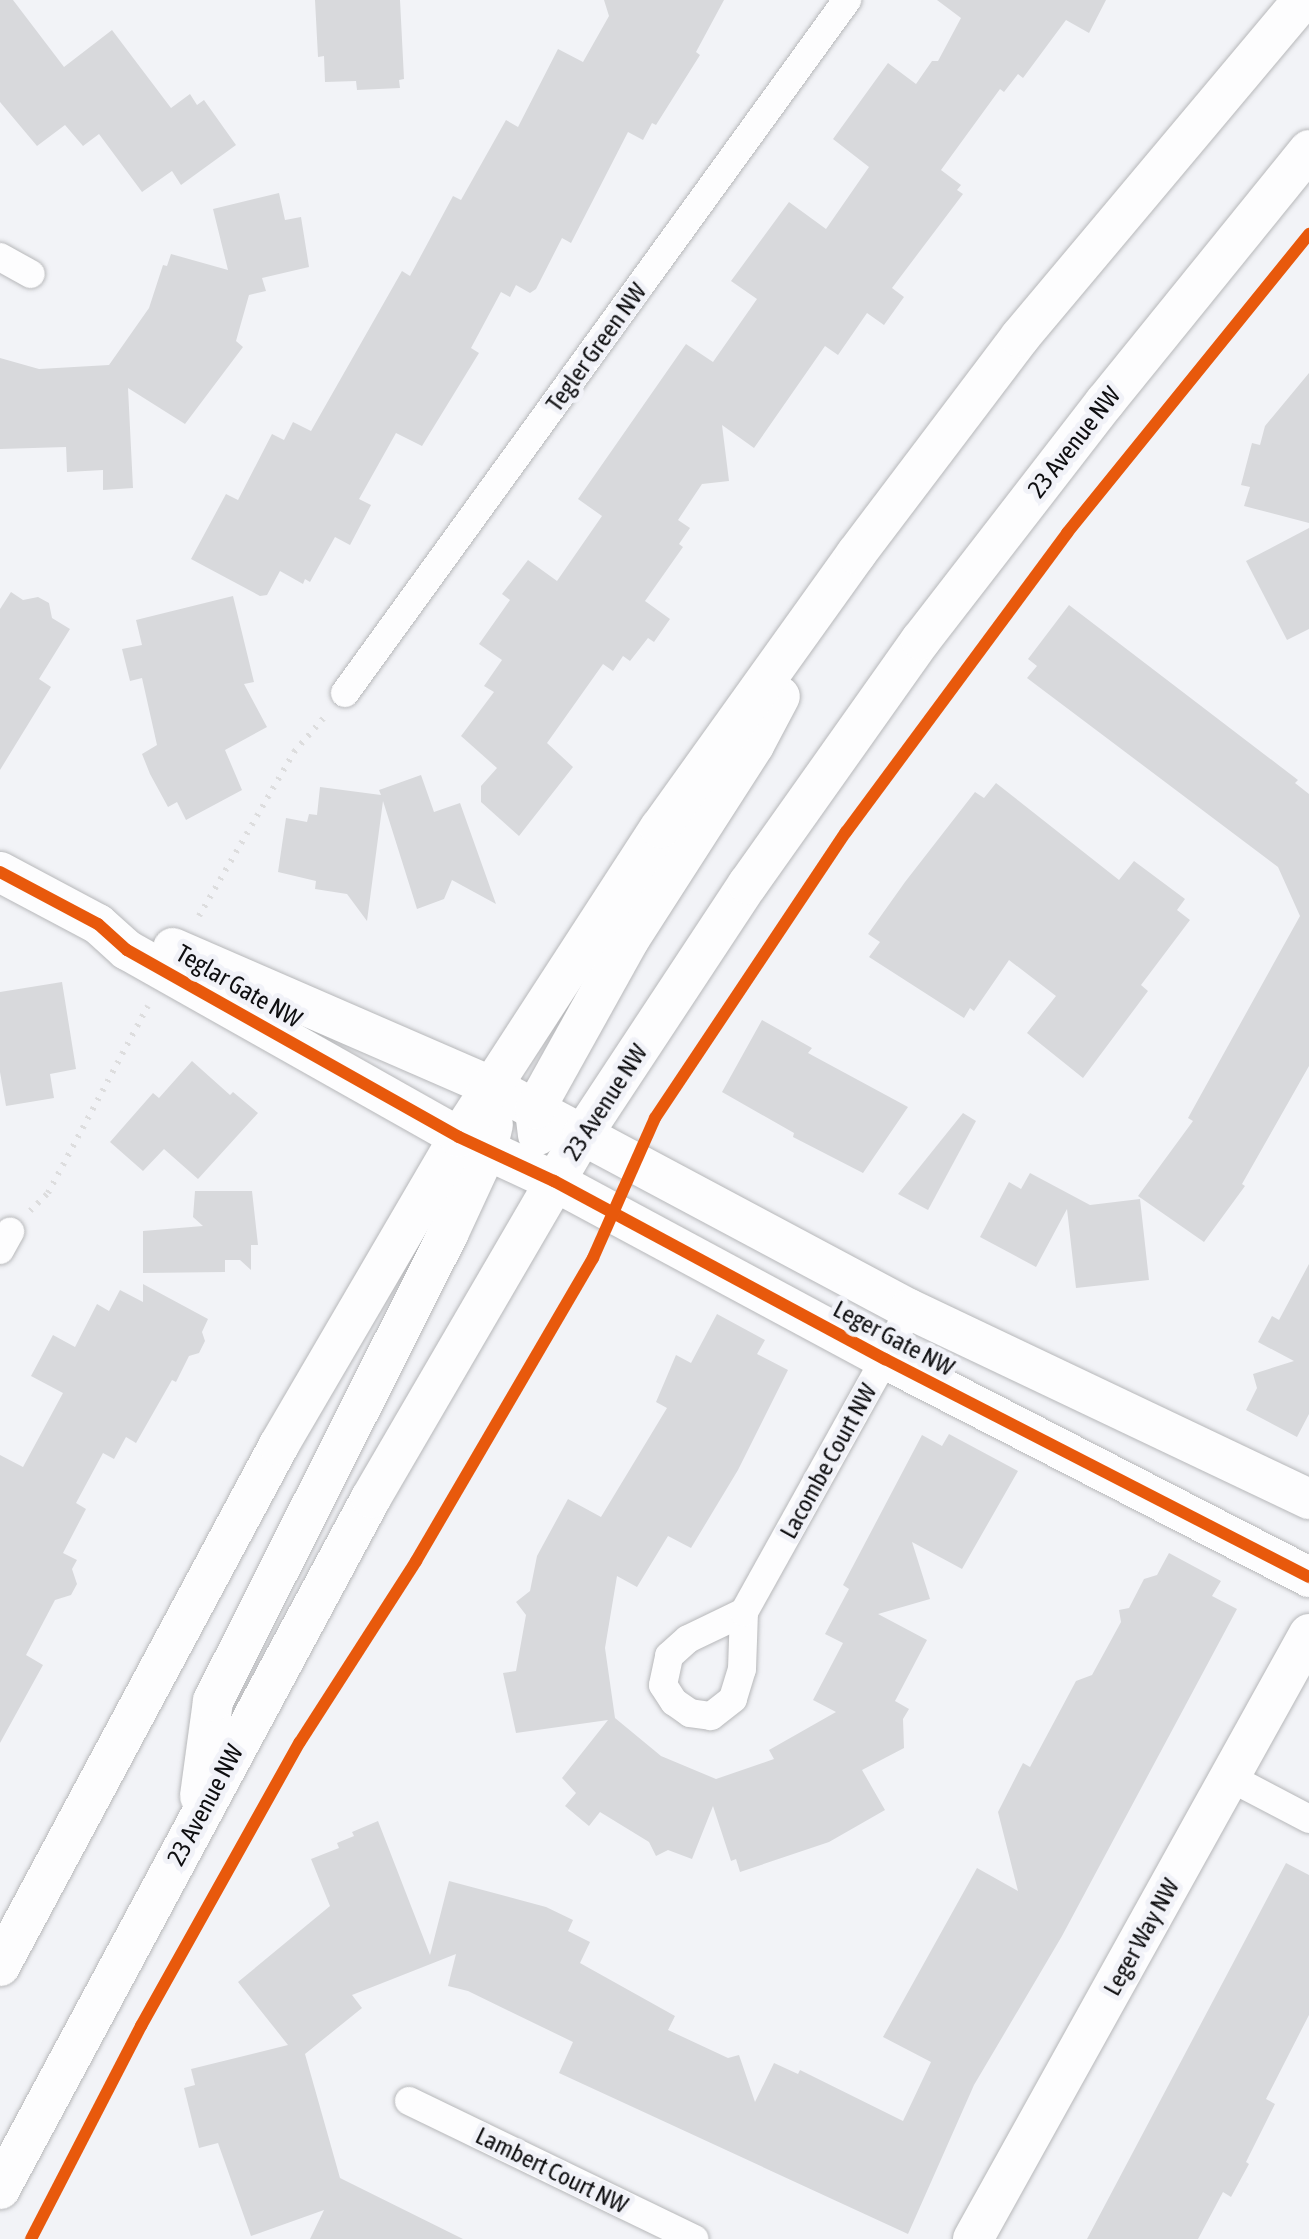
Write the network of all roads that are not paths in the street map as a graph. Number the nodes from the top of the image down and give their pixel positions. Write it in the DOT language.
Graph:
graph roads {
  1 [pos="847,0"];
  2 [pos="1303,0"];
  3 [pos="1309,150"];
  4 [pos="0,257"];
  5 [pos="31,274"];
  6 [pos="856,554"];
  7 [pos="345,693"];
  8 [pos="0,872"];
  9 [pos="98,924"];
  10 [pos="491,1086"];
  11 [pos="535,1109"];
  12 [pos="583,1134"];
  13 [pos="473,1144"];
  14 [pos="554,1181"];
  15 [pos="908,1308"];
  16 [pos="885,1359"];
  17 [pos="1309,1500"];
  18 [pos="1309,1577"];
  19 [pos="744,1612"];
  20 [pos="1309,1634"];
  21 [pos="1231,1778"];
  22 [pos="1309,1819"];
  23 [pos="196,1820"];
  24 [pos="0,1966"];
  25 [pos="409,2101"];
  26 [pos="0,2188"];
  27 [pos="694,2239"];
  28 [pos="972,2239"];
  1 -- 7 [label="street, Tegler Green NW"];
  2 -- 6 [label="street"];
  3 -- 12 [label="street, 23 Avenue NW"];
  4 -- 5 [label="street"];
  6 -- 10 [label="street"];
  6 -- 11 [label="street"];
  8 -- 9 [label="street, Teglar Gate NW"];
  9 -- 10 [label="street, Leger Gate NW"];
  9 -- 13 [label="street, Teglar Gate NW"];
  10 -- 11 [label="street, Leger Gate NW"];
  10 -- 13 [label="street"];
  11 -- 12 [label="street, Leger Gate NW"];
  11 -- 14 [label="street"];
  12 -- 14 [label="street, 23 Avenue NW"];
  12 -- 15 [label="street, Leger Gate NW"];
  13 -- 14 [label="street, Leger Gate NW"];
  13 -- 23 [label="street"];
  13 -- 24 [label="street"];
  14 -- 16 [label="street, Leger Gate NW"];
  14 -- 23 [label="street, 23 Avenue NW"];
  15 -- 16 [label="street, Lacombe Court NW"];
  15 -- 17 [label="street, Leger Gate NW"];
  16 -- 18 [label="street, Leger Gate NW"];
  16 -- 19 [label="street, Lacombe Court NW"];
  20 -- 21 [label="street, Leger Way NW"];
  21 -- 22 [label="street"];
  21 -- 28 [label="street, Leger Way NW"];
  23 -- 26 [label="street, 23 Avenue NW"];
  25 -- 27 [label="street, Lambert Court NW"];
}
